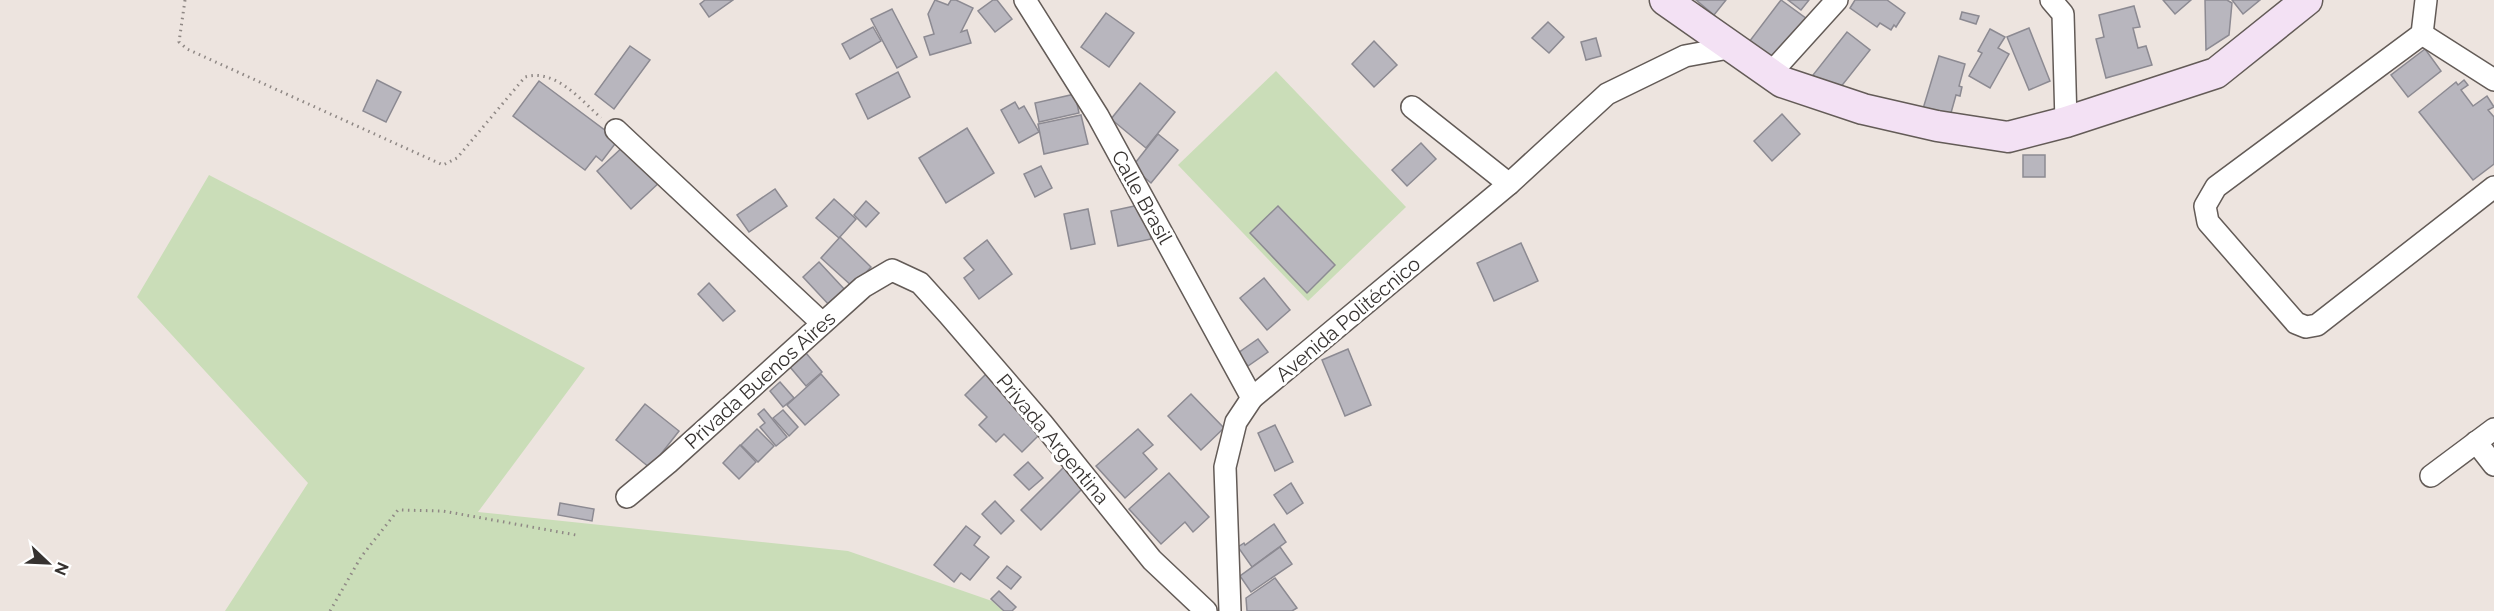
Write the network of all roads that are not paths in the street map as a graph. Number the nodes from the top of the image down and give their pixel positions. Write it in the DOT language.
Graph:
graph roads {
  1 [pos="1025,0"];
  2 [pos="1665,0"];
  3 [pos="1837,0"];
  4 [pos="2051,0"];
  5 [pos="2307,0"];
  6 [pos="2426,0"];
  7 [pos="2422,34"];
  8 [pos="1734,47"];
  9 [pos="1770,75"];
  10 [pos="2494,80"];
  11 [pos="1412,107"];
  12 [pos="2066,122"];
  13 [pos="616,130"];
  14 [pos="1509,184"];
  15 [pos="2494,187"];
  16 [pos="897,272"];
  17 [pos="822,323"];
  18 [pos="1252,398"];
  19 [pos="2494,429"];
  20 [pos="2476,442"];
  21 [pos="2494,465"];
  22 [pos="2431,476"];
  23 [pos="627,497"];
  24 [pos="1206,611"];
  25 [pos="1230,611"];
  1 -- 18 [label="street, Calle Brasil"];
  2 -- 8 [label="street"];
  3 -- 9 [label="street"];
  4 -- 12 [label="street"];
  5 -- 12 [label="street"];
  6 -- 7 [label="street"];
  7 -- 10 [label="street"];
  7 -- 15 [label="street"];
  8 -- 9 [label="street"];
  8 -- 14 [label="street, Avenida Politécnico"];
  9 -- 12 [label="street"];
  11 -- 14 [label="street"];
  13 -- 17 [label="street"];
  14 -- 18 [label="street, Avenida Politécnico"];
  16 -- 17 [label="street, Privada Buenos Aires"];
  16 -- 24 [label="street, Privada Argentina"];
  17 -- 23 [label="street, Privada Buenos Aires"];
  18 -- 25 [label="street, Avenida Politécnico"];
  19 -- 20 [label="street"];
  20 -- 21 [label="street"];
  20 -- 22 [label="street"];
}
